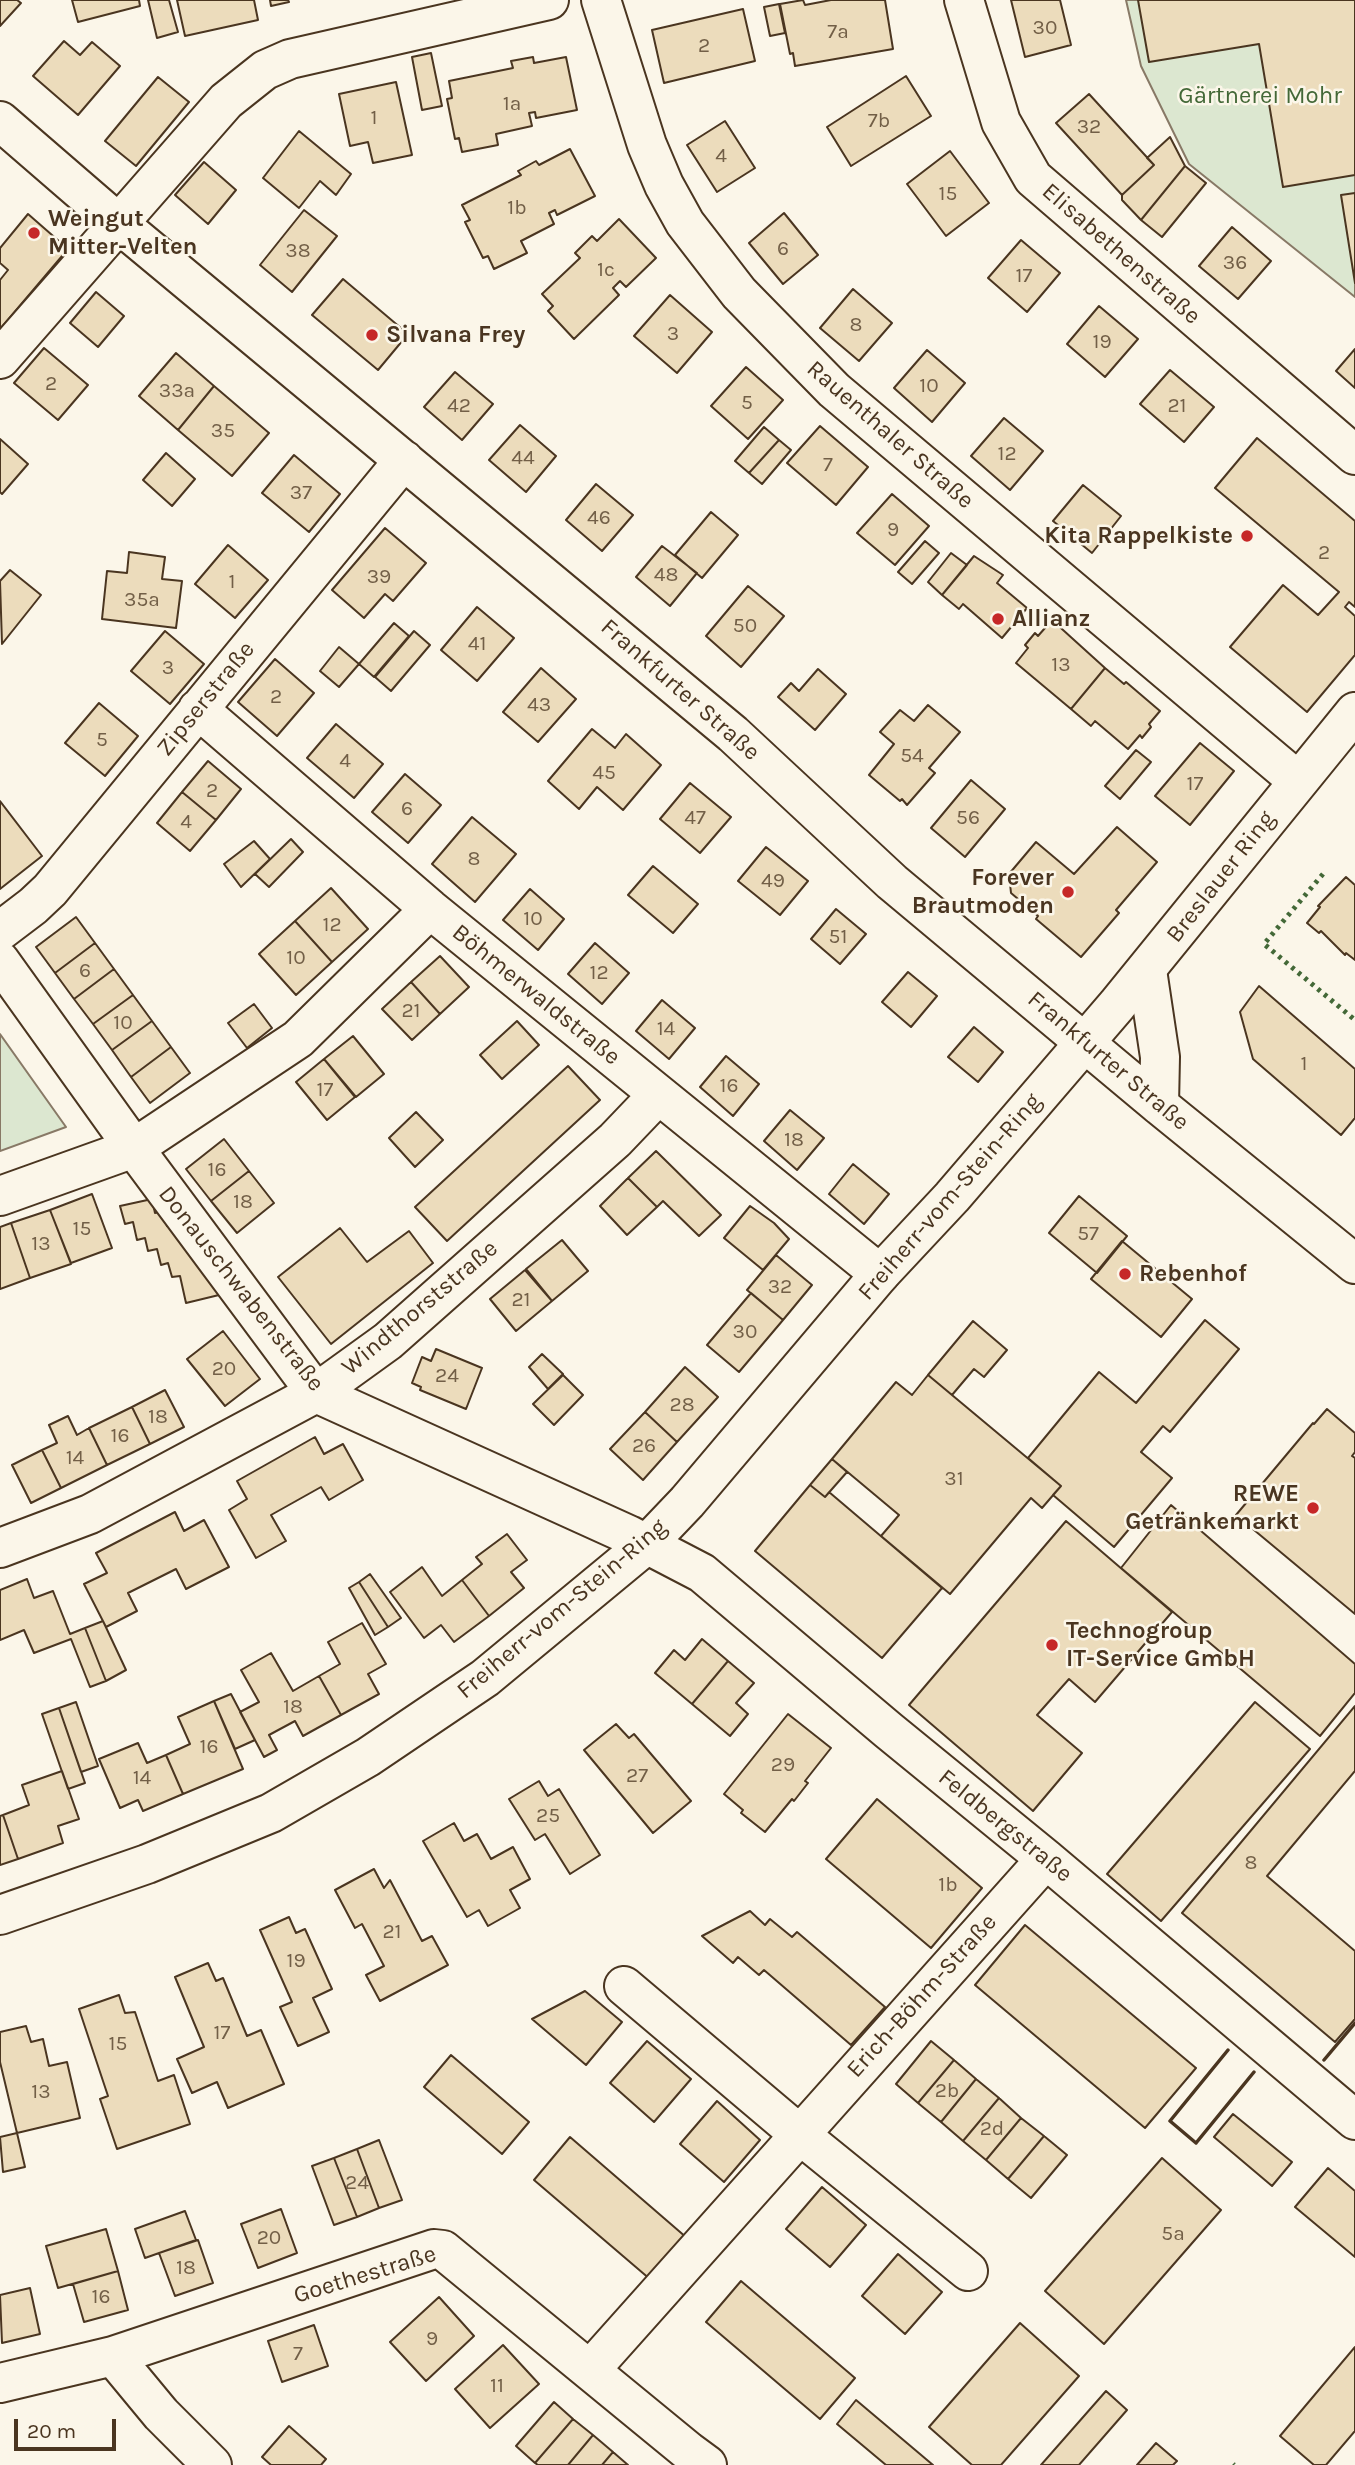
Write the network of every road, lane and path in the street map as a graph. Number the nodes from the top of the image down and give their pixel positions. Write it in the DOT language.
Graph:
graph roads {
  1 [pos="549,0"];
  2 [pos="601,0"];
  3 [pos="964,0"];
  4 [pos="0,121"];
  5 [pos="118,223"];
  6 [pos="0,359"];
  7 [pos="1355,455"];
  8 [pos="404,460"];
  9 [pos="198,709"];
  10 [pos="1355,712"];
  11 [pos="1298,781"];
  12 [pos="430,909"];
  13 [pos="0,931"];
  14 [pos="0,961"];
  15 [pos="1147,970"];
  16 [pos="1085,1042"];
  17 [pos="658,1096"];
  18 [pos="1159,1105"];
  19 [pos="134,1148"];
  20 [pos="0,1196"];
  21 [pos="1355,1264"];
  22 [pos="880,1274"];
  23 [pos="316,1393"];
  24 [pos="647,1544"];
  25 [pos="0,1548"];
  26 [pos="1046,1859"];
  27 [pos="0,1915"];
  28 [pos="624,1986"];
  29 [pos="1355,2120"];
  30 [pos="799,2134"];
  31 [pos="968,2271"];
  32 [pos="113,2356"];
  33 [pos="590,2370"];
  34 [pos="0,2383"];
  35 [pos="212,2465"];
  36 [pos="707,2465"];
  1 -- 5 [label="street"];
  2 -- 11 [label="street, Rauenthaler Straße"];
  3 -- 7 [label="street, Elisabethenstraße"];
  4 -- 5 [label="street, Frankfurter Straße"];
  5 -- 6 [label="street"];
  5 -- 8 [label="street, Frankfurter Straße"];
  8 -- 9 [label="street, Zipserstraße"];
  8 -- 16 [label="street, Frankfurter Straße"];
  9 -- 12 [label="street, Böhmerwaldstraße"];
  9 -- 13 [label="street, Zipserstraße"];
  10 -- 11 [label="street, Breslauer Ring"];
  11 -- 15 [label="street, Breslauer Ring"];
  12 -- 17 [label="street, Böhmerwaldstraße"];
  12 -- 19 [label="street"];
  14 -- 19 [label="street, Donauschwabenstraße"];
  15 -- 16 [label="street, Breslauer Ring"];
  15 -- 18 [label="street"];
  16 -- 18 [label="street, Frankfurter Straße"];
  16 -- 22 [label="street, Freiherr-vom-Stein-Ring"];
  17 -- 22 [label="street, Böhmerwaldstraße"];
  17 -- 23 [label="street, Windthorststraße"];
  18 -- 21 [label="street, Frankfurter Straße"];
  19 -- 20 [label="street"];
  19 -- 23 [label="street, Donauschwabenstraße"];
  22 -- 24 [label="street, Freiherr-vom-Stein-Ring"];
  23 -- 24 [label="street, Donauschwabenstraße"];
  23 -- 25 [label="street, Windthorststraße"];
  24 -- 26 [label="street, Feldbergstraße"];
  24 -- 27 [label="street, Freiherr-vom-Stein-Ring"];
  26 -- 29 [label="street, Feldbergstraße"];
  26 -- 30 [label="street, Erich-Böhm-Straße"];
  28 -- 30 [label="street"];
  30 -- 31 [label="street"];
  30 -- 33 [label="street, Erich-Böhm-Straße"];
  32 -- 33 [label="street, Goethestraße"];
  32 -- 34 [label="street, Goethestraße"];
  32 -- 35 [label="street"];
  33 -- 36 [label="street, Goethestraße"];
}
